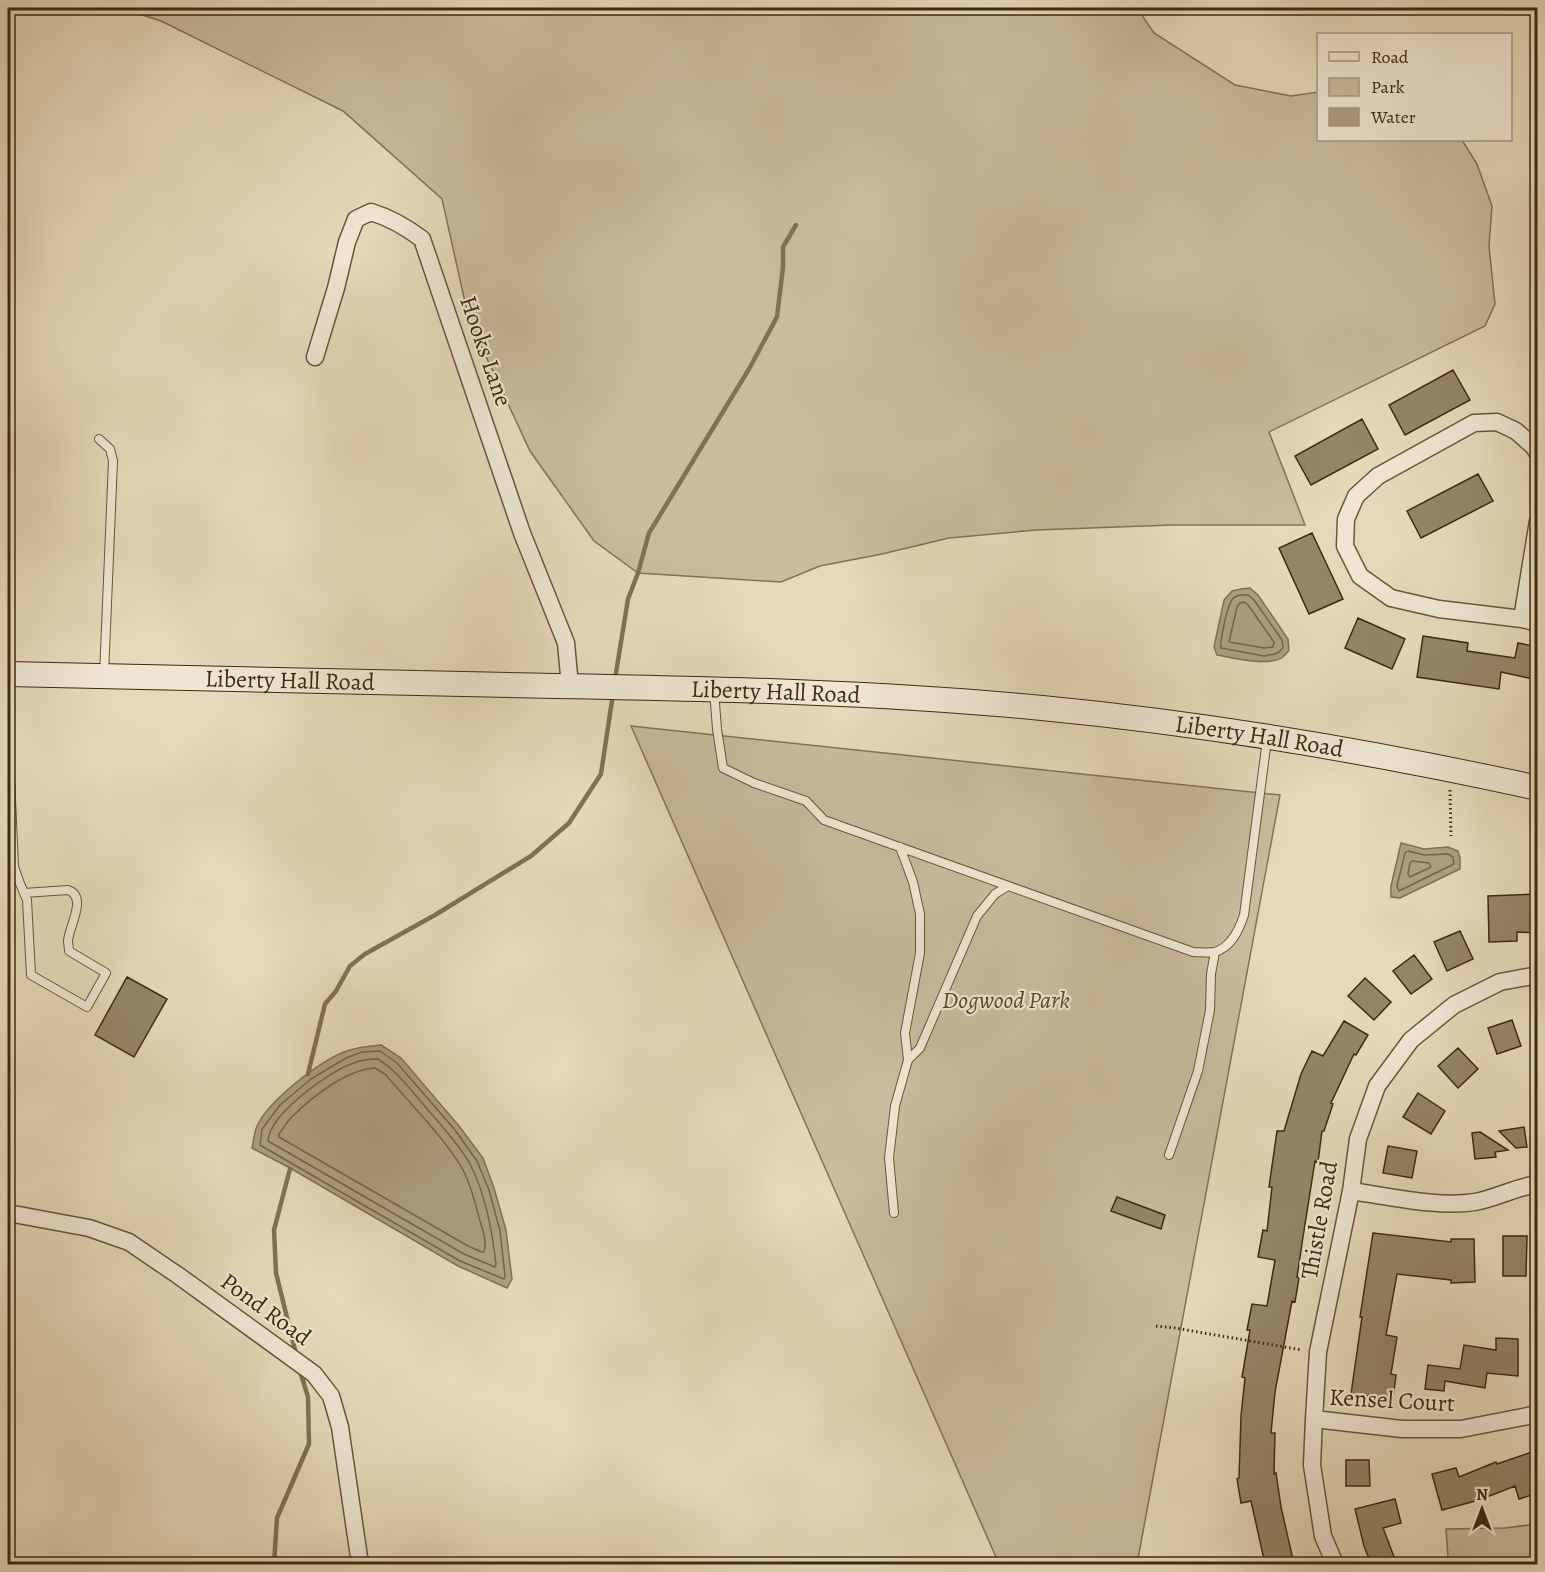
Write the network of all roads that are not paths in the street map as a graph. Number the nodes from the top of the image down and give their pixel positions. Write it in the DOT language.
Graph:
graph roads {
  1 [pos="315,357"];
  2 [pos="99,439"];
  3 [pos="1538,454"];
  4 [pos="1538,521"];
  5 [pos="1530,621"];
  6 [pos="8,674"];
  7 [pos="104,676"];
  8 [pos="570,686"];
  9 [pos="714,690"];
  10 [pos="8,730"];
  11 [pos="1267,737"];
  12 [pos="1538,788"];
  13 [pos="900,847"];
  14 [pos="1008,886"];
  15 [pos="24,893"];
  16 [pos="1215,952"];
  17 [pos="1538,975"];
  18 [pos="908,1060"];
  19 [pos="1169,1155"];
  20 [pos="1538,1184"];
  21 [pos="1351,1191"];
  22 [pos="8,1213"];
  23 [pos="894,1213"];
  24 [pos="1538,1414"];
  25 [pos="1314,1419"];
  26 [pos="360,1564"];
  27 [pos="1335,1564"];
  1 -- 8 [label="street, Hooks Lane"];
  2 -- 7 [label="lane"];
  3 -- 5 [label="street"];
  4 -- 5 [label="street"];
  6 -- 7 [label="main road, Liberty Hall Road"];
  6 -- 10 [label="lane"];
  7 -- 8 [label="main road, Liberty Hall Road"];
  8 -- 9 [label="main road, Liberty Hall Road"];
  9 -- 11 [label="main road, Liberty Hall Road"];
  9 -- 13 [label="lane"];
  10 -- 15 [label="lane"];
  11 -- 12 [label="main road, Liberty Hall Road"];
  11 -- 16 [label="lane"];
  13 -- 14 [label="lane"];
  13 -- 18 [label="lane"];
  14 -- 16 [label="lane"];
  14 -- 18 [label="lane"];
  15 -- 15 [label="lane"];
  16 -- 19 [label="lane"];
  17 -- 21 [label="street, Thistle Road"];
  18 -- 23 [label="lane"];
  20 -- 21 [label="street"];
  21 -- 25 [label="street, Thistle Road"];
  22 -- 26 [label="street, Pond Road"];
  24 -- 25 [label="street, Kensel Court"];
  25 -- 27 [label="street, Thistle Road"];
}
